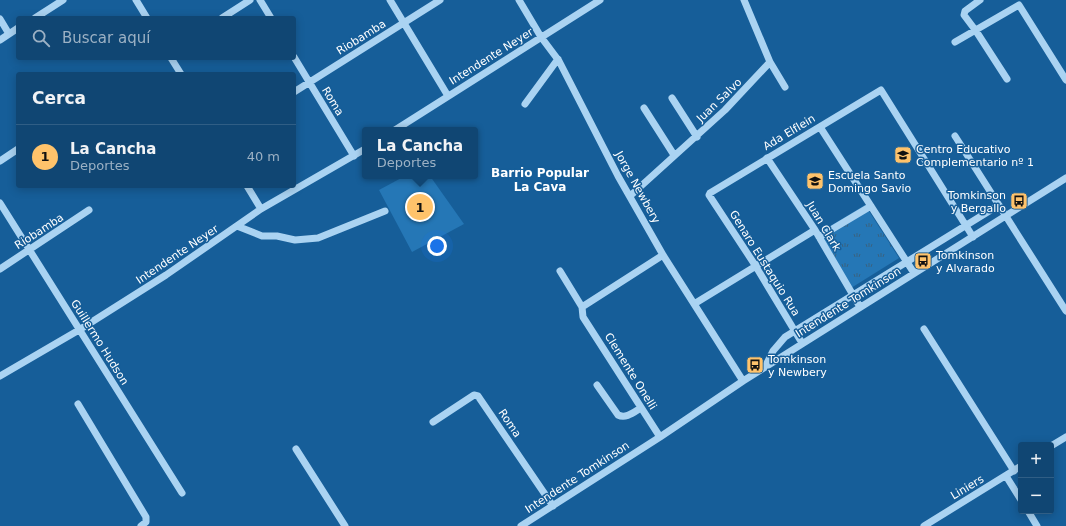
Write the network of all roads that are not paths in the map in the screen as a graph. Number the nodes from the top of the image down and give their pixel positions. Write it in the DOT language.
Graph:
graph roads {
  1 [pos="63,0"];
  2 [pos="136,0"];
  3 [pos="250,0"];
  4 [pos="260,0"];
  5 [pos="390,0"];
  6 [pos="440,0"];
  7 [pos="519,0"];
  8 [pos="600,0"];
  9 [pos="744,0"];
  10 [pos="980,0"];
  11 [pos="38,16"];
  12 [pos="145,16"];
  13 [pos="225,16"];
  14 [pos="270,16"];
  15 [pos="0,19"];
  16 [pos="404,23"];
  17 [pos="16,29"];
  18 [pos="976,31"];
  19 [pos="9,34"];
  20 [pos="541,38"];
  21 [pos="0,40"];
  22 [pos="955,42"];
  23 [pos="558,59"];
  24 [pos="172,60"];
  25 [pos="296,60"];
  26 [pos="770,62"];
  27 [pos="180,72"];
  28 [pos="1007,79"];
  29 [pos="1066,80"];
  30 [pos="309,82"];
  31 [pos="785,87"];
  32 [pos="296,91"];
  33 [pos="448,96"];
  34 [pos="672,98"];
  35 [pos="525,104"];
  36 [pos="644,108"];
  37 [pos="400,127"];
  38 [pos="820,127"];
  39 [pos="697,136"];
  40 [pos="955,136"];
  41 [pos="16,150"];
  42 [pos="362,151"];
  43 [pos="674,155"];
  44 [pos="354,156"];
  45 [pos="767,158"];
  46 [pos="0,162"];
  47 [pos="1066,178"];
  48 [pos="249,188"];
  49 [pos="709,194"];
  50 [pos="630,196"];
  51 [pos="0,203"];
  52 [pos="999,205"];
  53 [pos="871,206"];
  54 [pos="261,209"];
  55 [pos="89,210"];
  56 [pos="385,211"];
  57 [pos="1005,216"];
  58 [pos="237,226"];
  59 [pos="966,226"];
  60 [pos="817,234"];
  61 [pos="973,237"];
  62 [pos="30,250"];
  63 [pos="663,255"];
  64 [pos="906,261"];
  65 [pos="755,265"];
  66 [pos="0,269"];
  67 [pos="560,271"];
  68 [pos="914,273"];
  69 [pos="852,295"];
  70 [pos="1064,302"];
  71 [pos="694,304"];
  72 [pos="582,307"];
  73 [pos="860,307"];
  74 [pos="1066,311"];
  75 [pos="924,329"];
  76 [pos="79,330"];
  77 [pos="795,331"];
  78 [pos="802,343"];
  79 [pos="764,368"];
  80 [pos="0,376"];
  81 [pos="742,381"];
  82 [pos="597,385"];
  83 [pos="78,404"];
  84 [pos="641,408"];
  85 [pos="433,422"];
  86 [pos="1066,436"];
  87 [pos="660,437"];
  88 [pos="1054,444"];
  89 [pos="296,449"];
  90 [pos="1018,468"];
  91 [pos="1014,471"];
  92 [pos="1006,476"];
  93 [pos="182,493"];
  94 [pos="1018,495"];
  95 [pos="553,506"];
  96 [pos="1030,514"];
  97 [pos="141,526"];
  98 [pos="345,526"];
  99 [pos="521,526"];
  100 [pos="924,526"];
  101 [pos="1037,526"];
  1 -- 11 [label="street"];
  2 -- 12 [label="street"];
  3 -- 13 [label="street"];
  4 -- 14 [label="street"];
  5 -- 16 [label="street"];
  6 -- 16 [label="street, Riobamba"];
  7 -- 20 [label="street, Jorge Newbery"];
  8 -- 20 [label="street, Intendente Neyer"];
  9 -- 26 [label="street"];
  10 -- 18 [label="street"];
  15 -- 19 [label="street"];
  16 -- 30 [label="street, Riobamba"];
  16 -- 33 [label="street"];
  17 -- 19 [label="street"];
  18 -- 22 [label="street"];
  18 -- 28 [label="street"];
  18 -- 29 [label="street"];
  19 -- 21 [label="street"];
  20 -- 23 [label="street, Jorge Newbery"];
  20 -- 33 [label="street, Intendente Neyer"];
  23 -- 35 [label="street"];
  23 -- 50 [label="street, Jorge Newbery"];
  24 -- 27 [label="street"];
  25 -- 30 [label="street, Roma"];
  26 -- 31 [label="street"];
  26 -- 39 [label="street, Juan Salvo"];
  30 -- 32 [label="street, Riobamba"];
  30 -- 44 [label="street, Roma"];
  33 -- 37 [label="street, Intendente Neyer"];
  34 -- 39 [label="street"];
  36 -- 43 [label="street"];
  38 -- 45 [label="street, Ada Elflein"];
  38 -- 53 [label="street"];
  38 -- 59 [label="street, Ada Elflein"];
  39 -- 43 [label="street, Juan Salvo"];
  40 -- 52 [label="street"];
  41 -- 46 [label="street"];
  42 -- 44 [label="street, Intendente Neyer"];
  43 -- 50 [label="street, Juan Salvo"];
  44 -- 54 [label="street, Intendente Neyer"];
  45 -- 49 [label="street, Ada Elflein"];
  45 -- 60 [label="street, Juan Clark"];
  47 -- 57 [label="street, Intendente Tomkinson"];
  48 -- 54 [label="street"];
  49 -- 65 [label="street, Genaro Eustaquio Rua"];
  50 -- 63 [label="street, Jorge Newbery"];
  51 -- 62 [label="street, Guillermo Hudson"];
  52 -- 57 [label="street"];
  52 -- 59 [label="street, Intendente Tomkinson"];
  53 -- 60 [label="street"];
  53 -- 64 [label="street"];
  54 -- 58 [label="street, Intendente Neyer"];
  55 -- 62 [label="street, Riobamba"];
  56 -- 58 [label="street"];
  57 -- 61 [label="street, Intendente Tomkinson"];
  57 -- 70 [label="street"];
  58 -- 76 [label="street, Intendente Neyer"];
  59 -- 61 [label="street"];
  59 -- 64 [label="street, Intendente Tomkinson"];
  60 -- 65 [label="street"];
  60 -- 69 [label="street, Juan Clark"];
  61 -- 68 [label="street, Intendente Tomkinson"];
  62 -- 66 [label="street, Riobamba"];
  62 -- 76 [label="street, Guillermo Hudson"];
  63 -- 71 [label="street, Jorge Newbery"];
  63 -- 72 [label="street"];
  64 -- 68 [label="street"];
  64 -- 69 [label="street, Intendente Tomkinson"];
  65 -- 71 [label="street"];
  65 -- 77 [label="street, Genaro Eustaquio Rua"];
  67 -- 72 [label="street"];
  68 -- 73 [label="street, Intendente Tomkinson"];
  69 -- 73 [label="street, Juan Clark"];
  69 -- 77 [label="street, Intendente Tomkinson"];
  70 -- 74 [label="street"];
  71 -- 81 [label="street, Jorge Newbery"];
  72 -- 84 [label="street, Clemente Onelli"];
  73 -- 78 [label="street, Intendente Tomkinson"];
  75 -- 91 [label="street"];
  76 -- 80 [label="street, Intendente Neyer"];
  76 -- 93 [label="street, Guillermo Hudson"];
  77 -- 78 [label="street, Genaro Eustaquio Rua"];
  77 -- 79 [label="street, Intendente Tomkinson"];
  78 -- 79 [label="street, Intendente Tomkinson"];
  79 -- 81 [label="street, Intendente Tomkinson"];
  81 -- 87 [label="street, Intendente Tomkinson"];
  82 -- 84 [label="street"];
  83 -- 97 [label="street"];
  84 -- 87 [label="street, Clemente Onelli"];
  85 -- 95 [label="street, Roma"];
  86 -- 88 [label="street"];
  87 -- 95 [label="street, Intendente Tomkinson"];
  89 -- 98 [label="street"];
  90 -- 91 [label="street, Liniers"];
  91 -- 92 [label="street, Liniers"];
  92 -- 94 [label="street"];
  92 -- 100 [label="street, Liniers"];
  95 -- 99 [label="street, Intendente Tomkinson"];
  96 -- 101 [label="street"];
}
